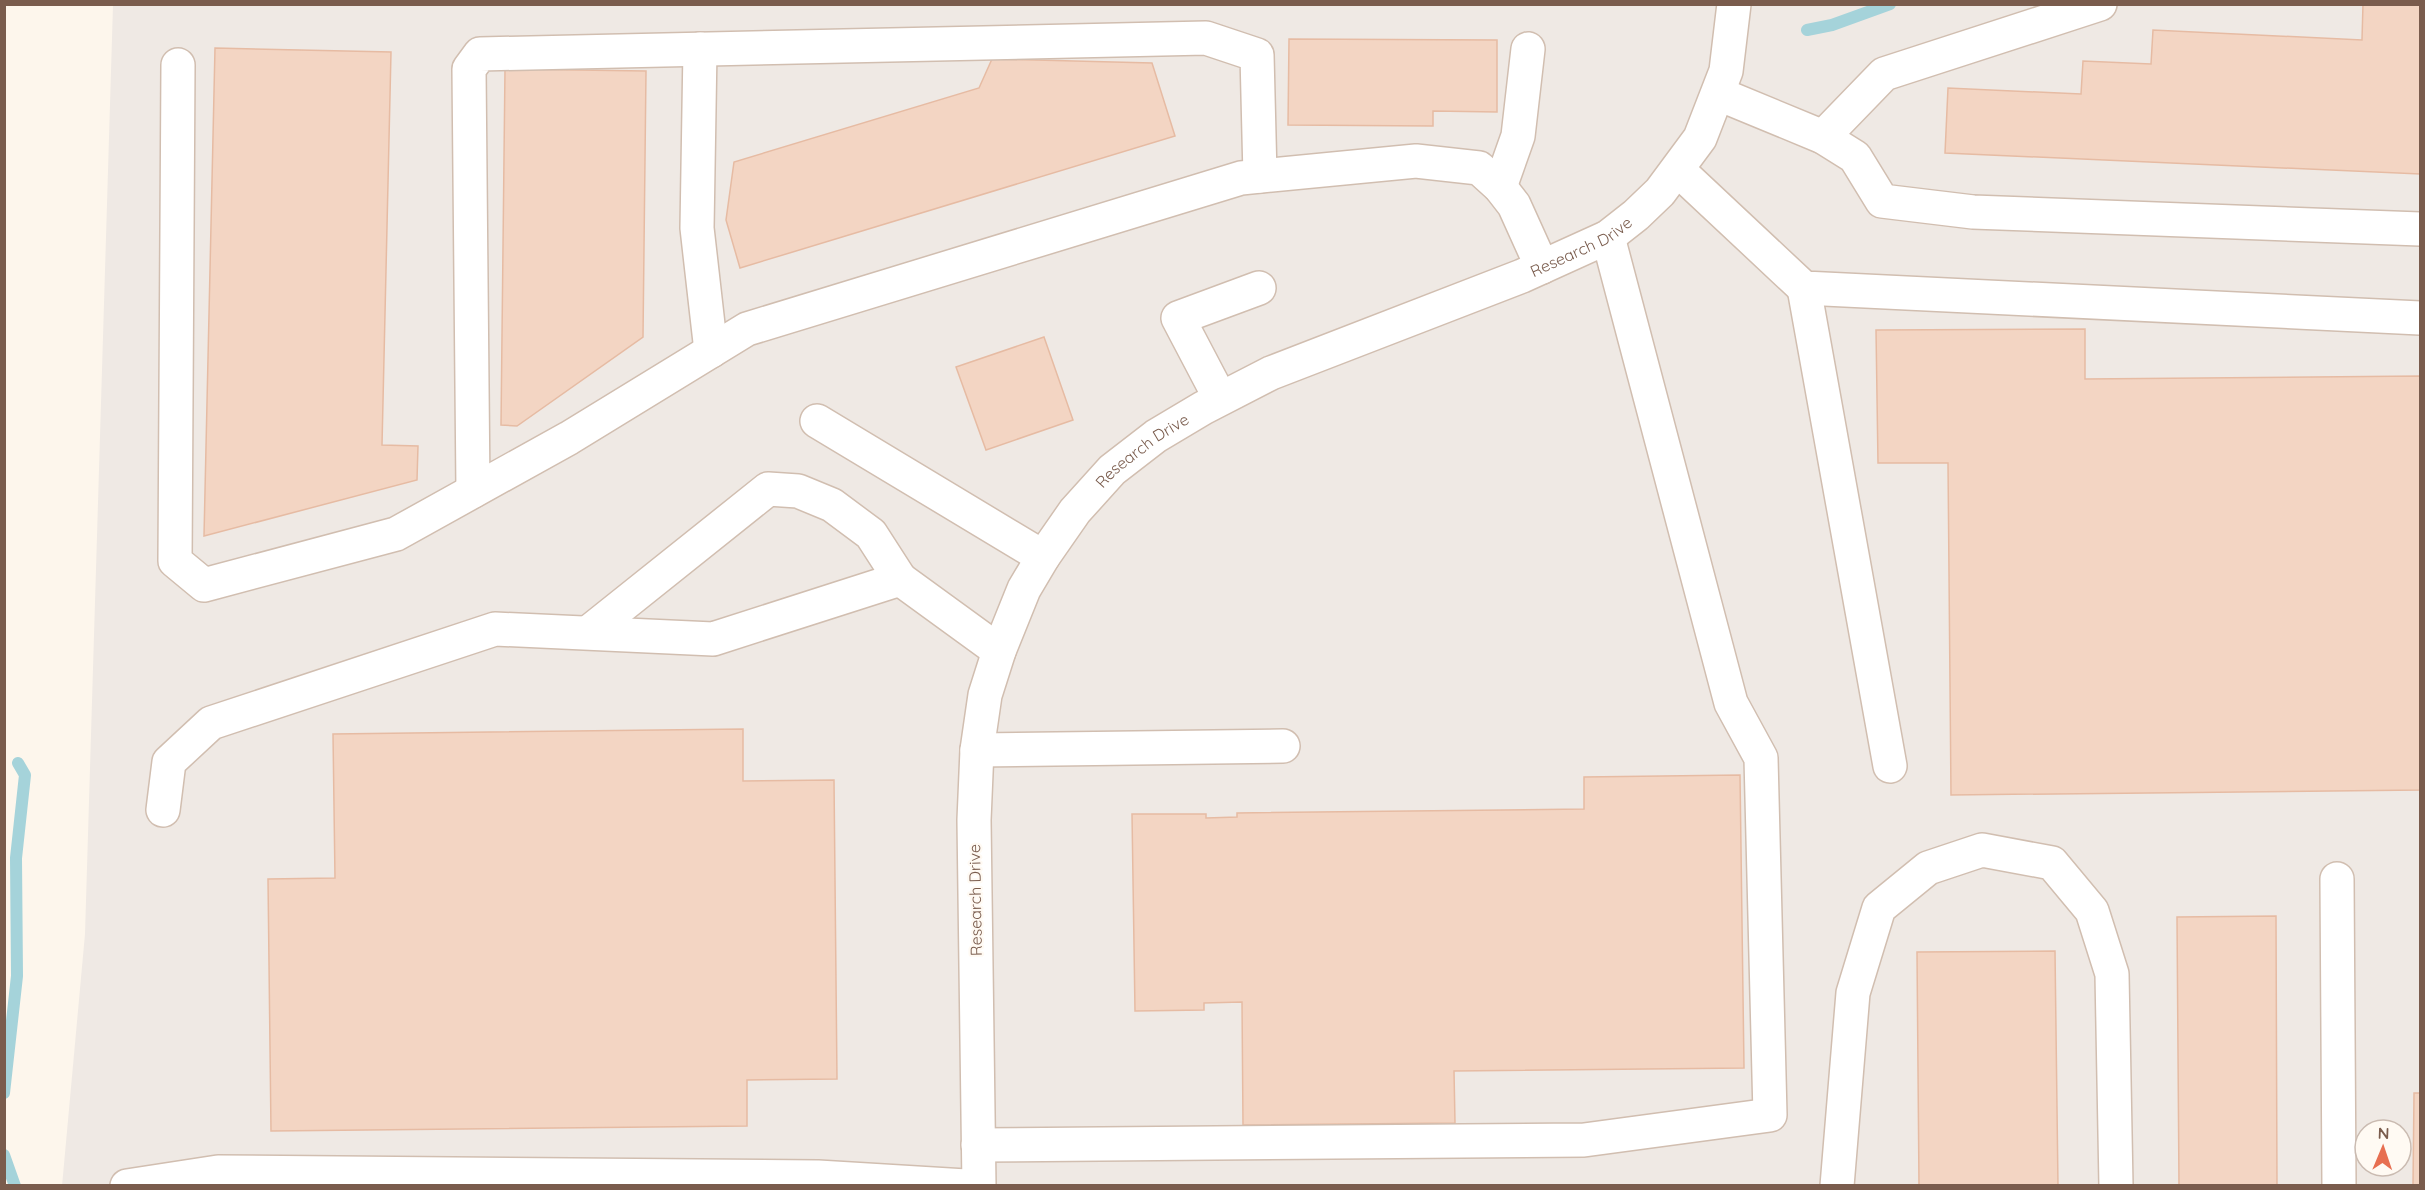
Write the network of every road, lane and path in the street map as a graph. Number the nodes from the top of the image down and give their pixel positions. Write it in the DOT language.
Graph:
graph roads {
  1 [pos="1734,4"];
  2 [pos="2100,4"];
  3 [pos="700,49"];
  4 [pos="1528,49"];
  5 [pos="178,66"];
  6 [pos="1719,94"];
  7 [pos="1823,137"];
  8 [pos="1678,170"];
  9 [pos="1260,176"];
  10 [pos="1500,187"];
  11 [pos="2421,230"];
  12 [pos="1608,237"];
  13 [pos="1542,267"];
  14 [pos="1259,288"];
  15 [pos="1804,288"];
  16 [pos="2421,318"];
  17 [pos="711,351"];
  18 [pos="1220,398"];
  19 [pos="817,421"];
  20 [pos="472,491"];
  21 [pos="1042,557"];
  22 [pos="900,579"];
  23 [pos="590,633"];
  24 [pos="999,651"];
  25 [pos="1283,746"];
  26 [pos="977,750"];
  27 [pos="1890,765"];
  28 [pos="164,810"];
  29 [pos="2337,879"];
  30 [pos="978,1145"];
  31 [pos="819,1181"];
  32 [pos="127,1185"];
  33 [pos="966,1185"];
  34 [pos="979,1185"];
  35 [pos="1837,1185"];
  36 [pos="2116,1185"];
  37 [pos="2339,1185"];
  1 -- 6 [label="street, Research Drive"];
  2 -- 7 [label="street"];
  3 -- 9 [label="street"];
  3 -- 17 [label="street"];
  3 -- 20 [label="street"];
  4 -- 10 [label="street"];
  5 -- 20 [label="street"];
  6 -- 7 [label="street"];
  6 -- 8 [label="street, Research Drive"];
  7 -- 11 [label="street"];
  8 -- 12 [label="street, Research Drive"];
  8 -- 15 [label="street"];
  9 -- 10 [label="street"];
  9 -- 17 [label="street"];
  10 -- 13 [label="street"];
  12 -- 13 [label="street, Research Drive"];
  12 -- 30 [label="street"];
  13 -- 18 [label="street, Research Drive"];
  14 -- 18 [label="street"];
  15 -- 16 [label="street"];
  15 -- 27 [label="street"];
  17 -- 20 [label="street"];
  18 -- 21 [label="street, Research Drive"];
  19 -- 21 [label="street"];
  21 -- 24 [label="street, Research Drive"];
  22 -- 23 [label="street"];
  22 -- 23 [label="street"];
  22 -- 24 [label="street"];
  23 -- 28 [label="street"];
  24 -- 26 [label="street, Research Drive"];
  25 -- 26 [label="street"];
  26 -- 30 [label="street, Research Drive"];
  29 -- 37 [label="street"];
  30 -- 34 [label="street, Research Drive"];
  31 -- 32 [label="street"];
  31 -- 33 [label="street"];
  35 -- 36 [label="street"];
}
